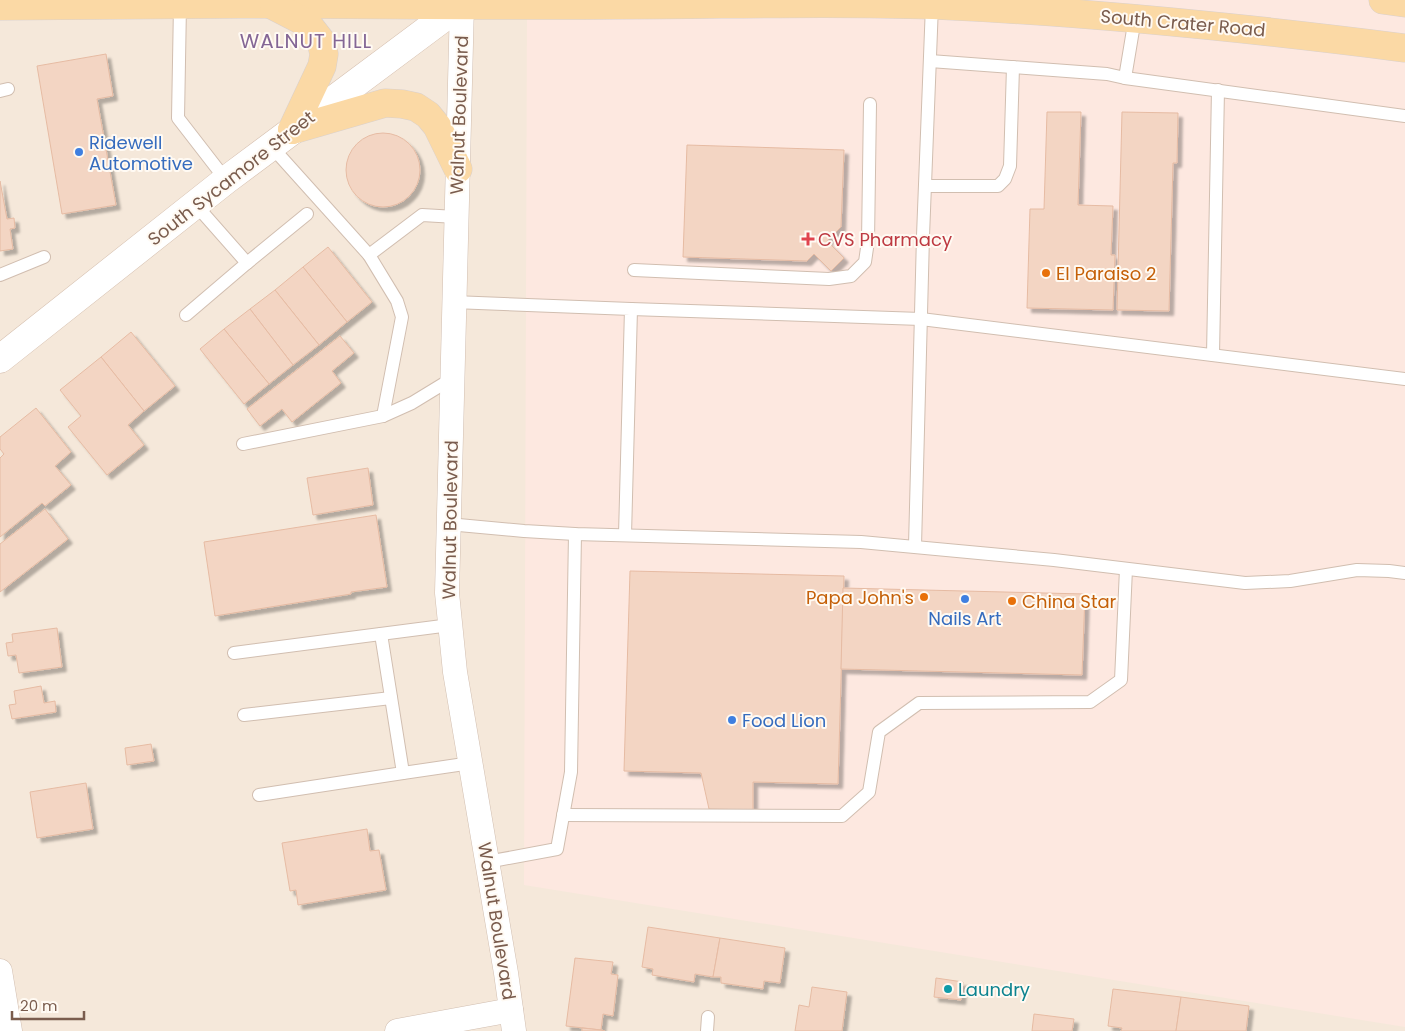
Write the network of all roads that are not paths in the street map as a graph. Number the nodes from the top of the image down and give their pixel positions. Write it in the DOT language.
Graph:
graph roads {
  1 [pos="1383,0"];
  2 [pos="462,2"];
  3 [pos="1405,3"];
  4 [pos="271,4"];
  5 [pos="180,5"];
  6 [pos="932,5"];
  7 [pos="0,6"];
  8 [pos="1136,9"];
  9 [pos="1405,48"];
  10 [pos="930,61"];
  11 [pos="1013,67"];
  12 [pos="1125,78"];
  13 [pos="1218,90"];
  14 [pos="870,104"];
  15 [pos="1405,116"];
  16 [pos="292,130"];
  17 [pos="271,146"];
  18 [pos="458,168"];
  19 [pos="226,180"];
  20 [pos="925,186"];
  21 [pos="195,204"];
  22 [pos="307,214"];
  23 [pos="456,216"];
  24 [pos="369,255"];
  25 [pos="44,257"];
  26 [pos="248,262"];
  27 [pos="634,270"];
  28 [pos="0,275"];
  29 [pos="453,302"];
  30 [pos="631,309"];
  31 [pos="186,315"];
  32 [pos="921,319"];
  33 [pos="1214,356"];
  34 [pos="0,359"];
  35 [pos="452,378"];
  36 [pos="1405,380"];
  37 [pos="383,416"];
  38 [pos="243,444"];
  39 [pos="448,524"];
  40 [pos="575,534"];
  41 [pos="625,535"];
  42 [pos="915,546"];
  43 [pos="1126,569"];
  44 [pos="1405,573"];
  45 [pos="450,625"];
  46 [pos="381,634"];
  47 [pos="234,653"];
  48 [pos="391,698"];
  49 [pos="244,715"];
  50 [pos="471,763"];
  51 [pos="404,774"];
  52 [pos="258,795"];
  53 [pos="563,815"];
  54 [pos="487,862"];
  55 [pos="0,971"];
  56 [pos="708,1017"];
  57 [pos="513,1020"];
  58 [pos="10,1031"];
  59 [pos="397,1031"];
  60 [pos="707,1031"];
  1 -- 3 [label="main road"];
  2 -- 4 [label="main road, South Crater Road"];
  2 -- 6 [label="main road, South Crater Road"];
  2 -- 16 [label="main road, South Sycamore Street"];
  2 -- 18 [label="street, Walnut Boulevard"];
  4 -- 5 [label="main road, South Crater Road"];
  4 -- 16 [label="main road"];
  5 -- 7 [label="main road, South Crater Road"];
  5 -- 19 [label="lane"];
  6 -- 8 [label="main road, South Crater Road"];
  6 -- 10 [label="lane"];
  8 -- 9 [label="main road, South Crater Road"];
  8 -- 12 [label="lane"];
  10 -- 11 [label="lane"];
  10 -- 20 [label="lane"];
  11 -- 12 [label="lane"];
  11 -- 20 [label="lane"];
  12 -- 13 [label="lane"];
  13 -- 15 [label="lane"];
  13 -- 33 [label="lane"];
  14 -- 27 [label="lane"];
  16 -- 17 [label="main road, South Sycamore Street"];
  16 -- 18 [label="main road"];
  17 -- 19 [label="main road, South Sycamore Street"];
  17 -- 24 [label="lane"];
  18 -- 23 [label="street, Walnut Boulevard"];
  19 -- 21 [label="main road, South Sycamore Street"];
  20 -- 32 [label="lane"];
  21 -- 26 [label="lane"];
  21 -- 34 [label="main road, South Sycamore Street"];
  22 -- 26 [label="lane"];
  23 -- 24 [label="lane"];
  23 -- 29 [label="street, Walnut Boulevard"];
  24 -- 37 [label="lane"];
  25 -- 28 [label="lane"];
  26 -- 31 [label="lane"];
  29 -- 30 [label="lane"];
  29 -- 35 [label="street, Walnut Boulevard"];
  30 -- 32 [label="lane"];
  30 -- 41 [label="lane"];
  32 -- 33 [label="lane"];
  32 -- 42 [label="lane"];
  33 -- 36 [label="lane"];
  35 -- 37 [label="lane"];
  35 -- 39 [label="street, Walnut Boulevard"];
  37 -- 38 [label="lane"];
  39 -- 40 [label="lane"];
  39 -- 45 [label="street, Walnut Boulevard"];
  40 -- 41 [label="lane"];
  40 -- 53 [label="lane"];
  41 -- 42 [label="lane"];
  42 -- 43 [label="lane"];
  43 -- 44 [label="lane"];
  43 -- 53 [label="lane"];
  45 -- 46 [label="lane"];
  45 -- 50 [label="street, Walnut Boulevard"];
  46 -- 47 [label="lane"];
  46 -- 48 [label="lane"];
  48 -- 49 [label="lane"];
  48 -- 51 [label="lane"];
  50 -- 51 [label="lane"];
  50 -- 54 [label="street, Walnut Boulevard"];
  51 -- 52 [label="lane"];
  53 -- 54 [label="lane"];
  54 -- 57 [label="street, Walnut Boulevard"];
  55 -- 58 [label="street"];
  56 -- 60 [label="lane"];
  57 -- 59 [label="street"];
}
